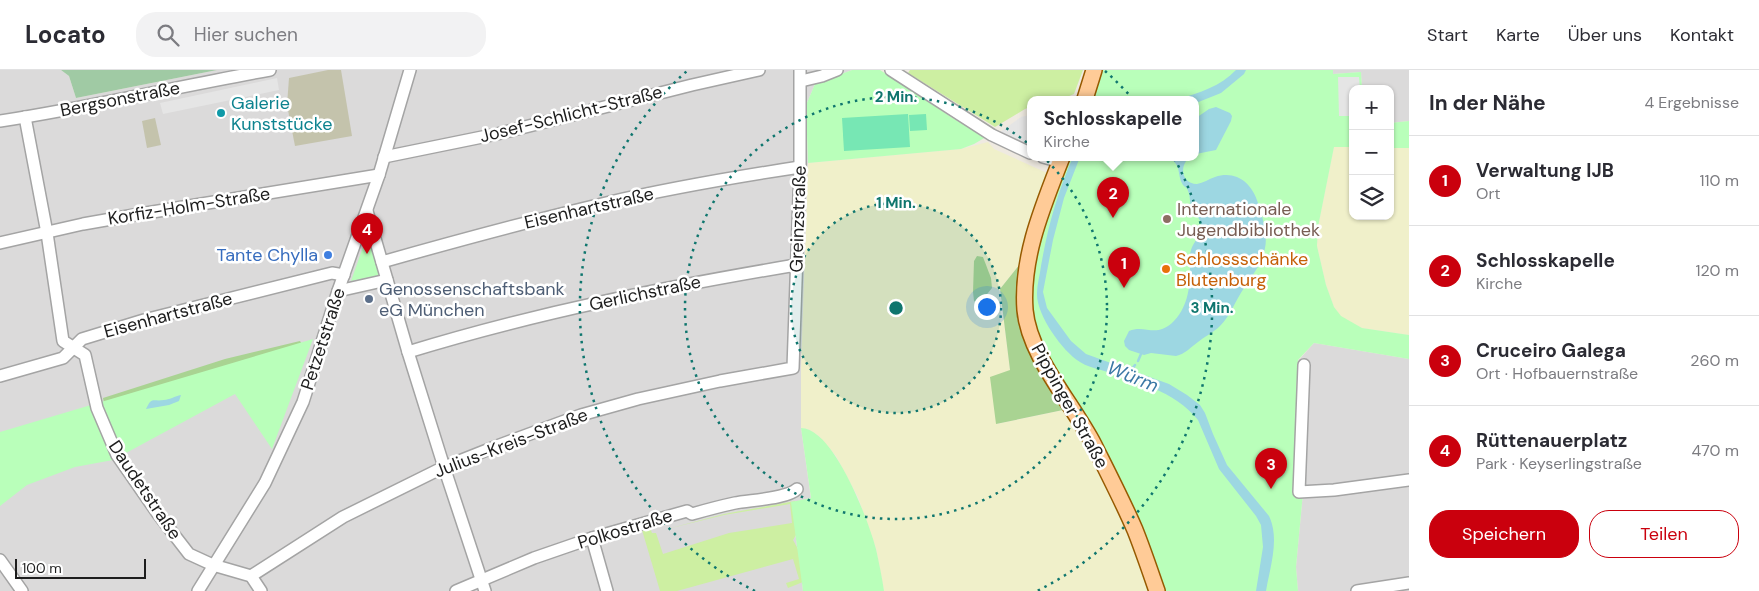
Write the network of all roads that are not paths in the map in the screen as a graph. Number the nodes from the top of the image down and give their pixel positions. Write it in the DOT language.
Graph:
graph roads {
  1 [pos="270,70"];
  2 [pos="410,70"];
  3 [pos="759,70"];
  4 [pos="837,70"];
  5 [pos="891,70"];
  6 [pos="1094,70"];
  7 [pos="800,75"];
  8 [pos="1086,96"];
  9 [pos="25,117"];
  10 [pos="0,121"];
  11 [pos="1027,152"];
  12 [pos="384,156"];
  13 [pos="1061,161"];
  14 [pos="800,167"];
  15 [pos="379,175"];
  16 [pos="367,211"];
  17 [pos="47,233"];
  18 [pos="0,243"];
  19 [pos="382,262"];
  20 [pos="796,265"];
  21 [pos="344,275"];
  22 [pos="387,280"];
  23 [pos="338,291"];
  24 [pos="73,348"];
  25 [pos="408,352"];
  26 [pos="1304,366"];
  27 [pos="793,368"];
  28 [pos="0,376"];
  29 [pos="444,467"];
  30 [pos="1409,480"];
  31 [pos="796,489"];
  32 [pos="592,538"];
  33 [pos="0,560"];
  34 [pos="213,565"];
  35 [pos="251,576"];
  36 [pos="1409,583"];
  37 [pos="483,586"];
  38 [pos="22,591"];
  39 [pos="198,591"];
  40 [pos="261,591"];
  41 [pos="456,591"];
  42 [pos="607,591"];
  43 [pos="1157,591"];
  44 [pos="1357,591"];
  1 -- 9 [label="street, Bergsonstraße"];
  2 -- 12 [label="street, Petzetstraße"];
  3 -- 12 [label="street, Josef-Schlicht-Straße"];
  4 -- 7 [label="street"];
  5 -- 11 [label="street"];
  6 -- 8 [label="main road"];
  7 -- 14 [label="street, Greinzstraße"];
  9 -- 10 [label="street, Bergsonstraße"];
  9 -- 17 [label="street, Daudetstraße"];
  12 -- 15 [label="street, Petzetstraße"];
  13 -- 43 [label="main road, Pippinger Straße"];
  14 -- 19 [label="street, Eisenhartstraße"];
  14 -- 20 [label="street, Greinzstraße"];
  15 -- 16 [label="street, Petzetstraße"];
  15 -- 17 [label="street, Korfiz-Holm-Straße"];
  16 -- 19 [label="street"];
  16 -- 21 [label="street, Petzetstraße"];
  17 -- 18 [label="street, Korfiz-Holm-Straße"];
  17 -- 24 [label="street, Daudetstraße"];
  19 -- 22 [label="street"];
  20 -- 25 [label="street, Gerlichstraße"];
  20 -- 27 [label="street, Greinzstraße"];
  21 -- 23 [label="street, Petzetstraße"];
  21 -- 24 [label="street, Eisenhartstraße"];
  22 -- 23 [label="street"];
  22 -- 25 [label="street"];
  23 -- 34 [label="street, Petzetstraße"];
  24 -- 28 [label="street, Eisenhartstraße"];
  24 -- 34 [label="street, Daudetstraße"];
  25 -- 29 [label="street"];
  26 -- 30 [label="street"];
  27 -- 29 [label="street, Julius-Kreis-Straße"];
  29 -- 35 [label="street, Julius-Kreis-Straße"];
  29 -- 37 [label="street"];
  31 -- 32 [label="street, Polkostraße"];
  32 -- 37 [label="street, Polkostraße"];
  32 -- 42 [label="street"];
  33 -- 38 [label="street"];
  34 -- 35 [label="street, Daudetstraße"];
  34 -- 39 [label="street, Petzetstraße"];
  35 -- 40 [label="street"];
  36 -- 44 [label="street"];
  37 -- 41 [label="street, Polkostraße"];
}
